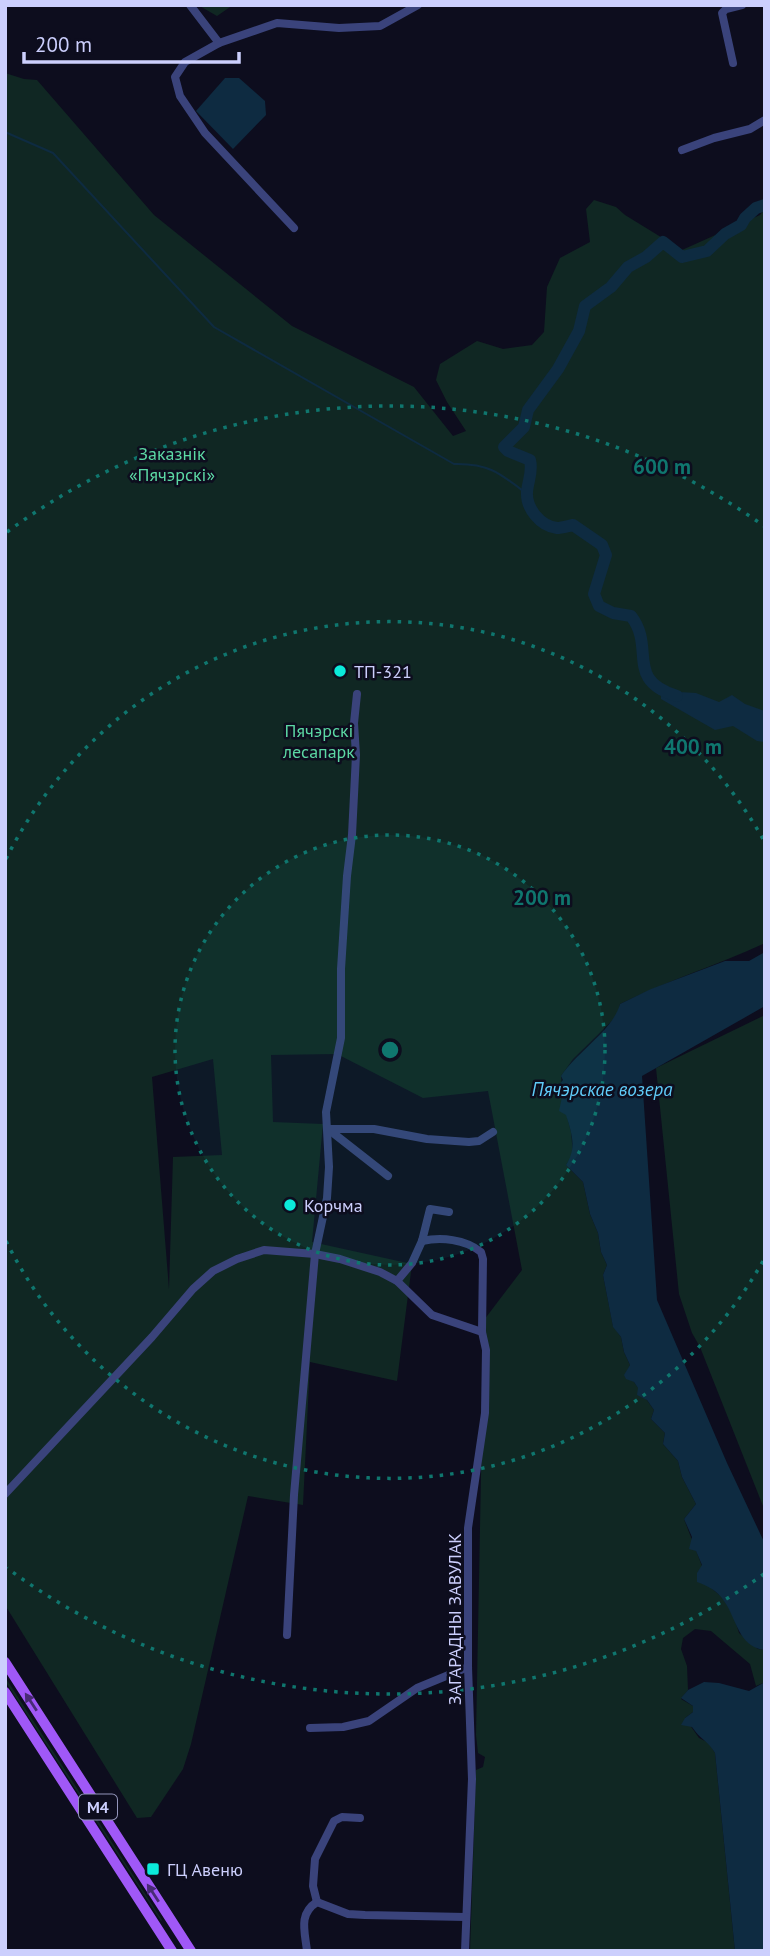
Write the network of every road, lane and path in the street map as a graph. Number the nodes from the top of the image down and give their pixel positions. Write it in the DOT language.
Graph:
graph roads {
  1 [pos="190,5"];
  2 [pos="418,5"];
  3 [pos="742,5"];
  4 [pos="219,43"];
  5 [pos="733,63"];
  6 [pos="765,121"];
  7 [pos="682,149"];
  8 [pos="294,228"];
  9 [pos="357,694"];
  10 [pos="328,1129"];
  11 [pos="493,1132"];
  12 [pos="388,1176"];
  13 [pos="449,1212"];
  14 [pos="422,1241"];
  15 [pos="315,1254"];
  16 [pos="397,1281"];
  17 [pos="482,1332"];
  18 [pos="5,1494"];
  19 [pos="287,1635"];
  20 [pos="5,1662"];
  21 [pos="468,1667"];
  22 [pos="5,1692"];
  23 [pos="310,1728"];
  24 [pos="360,1818"];
  25 [pos="317,1902"];
  26 [pos="466,1917"];
  27 [pos="172,1951"];
  28 [pos="191,1951"];
  29 [pos="307,1951"];
  30 [pos="465,1951"];
  1 -- 4 [label="street"];
  2 -- 4 [label="street"];
  3 -- 5 [label="street"];
  4 -- 8 [label="street"];
  6 -- 7 [label="street"];
  9 -- 10 [label="street"];
  10 -- 11 [label="street"];
  10 -- 12 [label="street"];
  10 -- 15 [label="street"];
  13 -- 14 [label="street"];
  14 -- 16 [label="street"];
  14 -- 17 [label="street, ЗАГАРАДНЫ ЗАВУЛАК"];
  15 -- 16 [label="street"];
  15 -- 18 [label="street"];
  15 -- 19 [label="street"];
  16 -- 17 [label="street"];
  17 -- 21 [label="street, ЗАГАРАДНЫ ЗАВУЛАК"];
  28 -- 20 [label="main road, М4, one-way"];
  21 -- 23 [label="street"];
  21 -- 26 [label="street, ЗАГАРАДНЫ ЗАВУЛАК"];
  22 -- 27 [label="main road, М4"];
  24 -- 25 [label="street"];
  25 -- 26 [label="street"];
  25 -- 29 [label="street"];
  26 -- 30 [label="street, ЗАГАРАДНЫ ЗАВУЛАК"];
}
